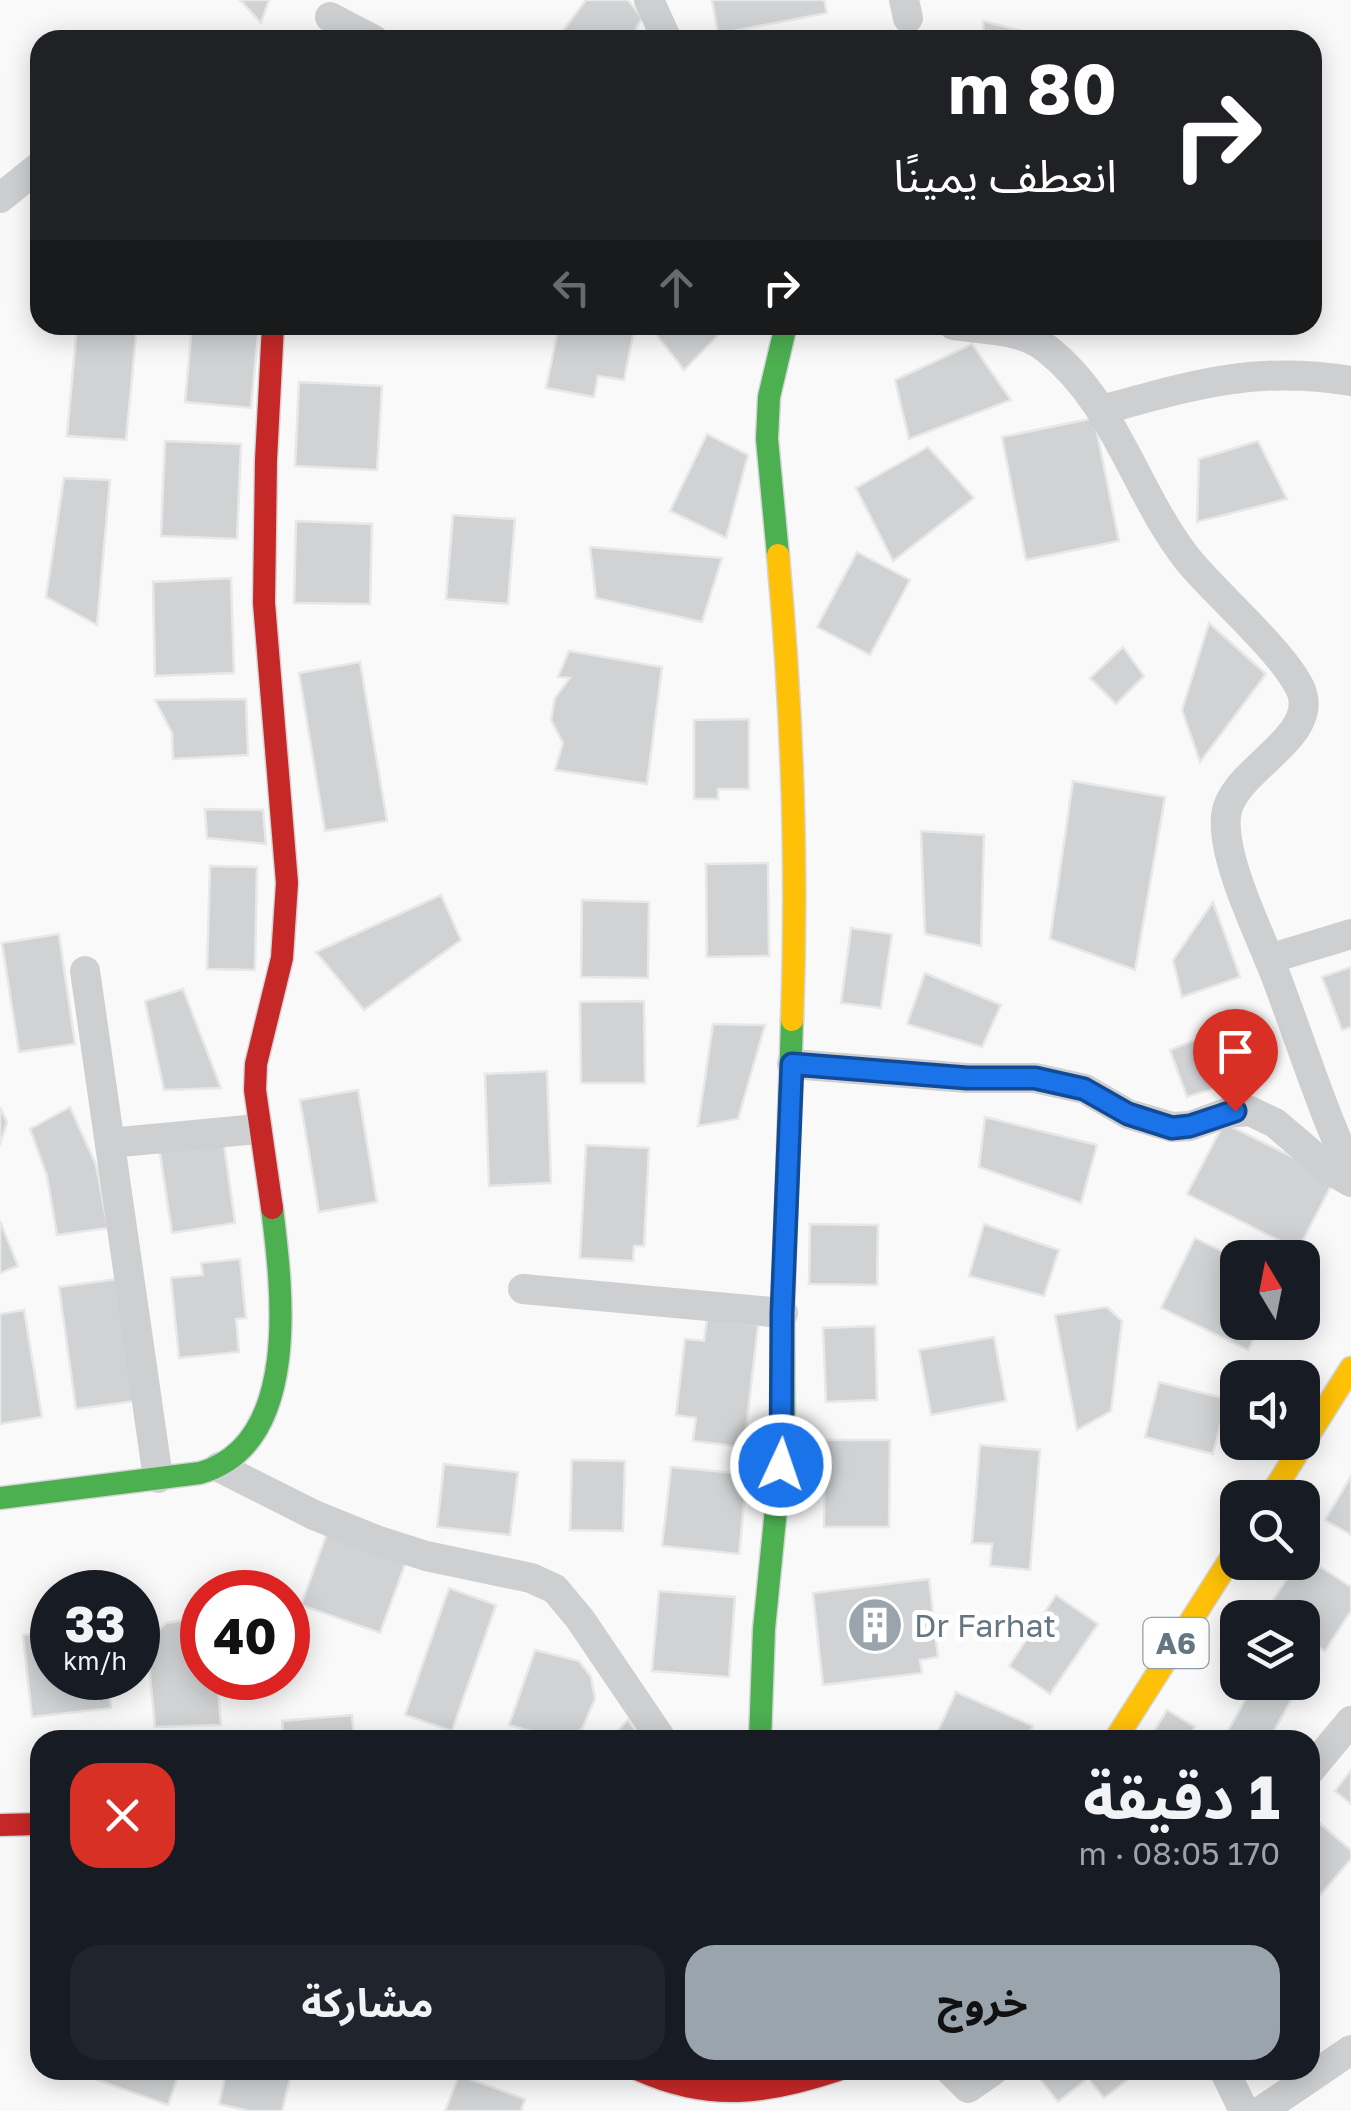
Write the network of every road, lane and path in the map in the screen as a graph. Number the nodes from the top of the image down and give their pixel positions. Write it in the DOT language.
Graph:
graph roads {
  1 [pos="649,0"];
  2 [pos="330,19"];
  3 [pos="353,30"];
  4 [pos="662,30"];
  5 [pos="30,174"];
  6 [pos="0,198"];
  7 [pos="272,335"];
  8 [pos="783,335"];
  9 [pos="1016,335"];
  10 [pos="1351,381"];
  11 [pos="1102,410"];
  12 [pos="1351,934"];
  13 [pos="1270,959"];
  14 [pos="85,970"];
  15 [pos="792,1064"];
  16 [pos="258,1129"];
  17 [pos="110,1143"];
  18 [pos="1351,1172"];
  19 [pos="1351,1182"];
  20 [pos="523,1290"];
  21 [pos="782,1313"];
  22 [pos="1351,1368"];
  23 [pos="219,1467"];
  24 [pos="158,1478"];
  25 [pos="1280,1480"];
  26 [pos="0,1498"];
  27 [pos="1220,1574"];
  28 [pos="1351,1720"];
  29 [pos="655,1730"];
  30 [pos="760,1730"];
  31 [pos="1121,1730"];
  32 [pos="1320,1758"];
  33 [pos="0,1824"];
  34 [pos="30,1824"];
  35 [pos="1351,2050"];
  36 [pos="1320,2071"];
  37 [pos="662,2080"];
  38 [pos="810,2080"];
  39 [pos="1229,2080"];
  40 [pos="1307,2080"];
  41 [pos="1244,2111"];
  42 [pos="1261,2111"];
  1 -- 4 [label="street"];
  2 -- 3 [label="street"];
  5 -- 6 [label="street"];
  7 -- 16 [label="main road"];
  8 -- 15 [label="main road"];
  9 -- 11 [label="street"];
  10 -- 11 [label="street"];
  11 -- 13 [label="street"];
  12 -- 13 [label="street"];
  13 -- 18 [label="street"];
  14 -- 17 [label="street"];
  15 -- 19 [label="street"];
  15 -- 21 [label="main road"];
  16 -- 17 [label="street"];
  16 -- 23 [label="main road"];
  17 -- 24 [label="street"];
  20 -- 21 [label="street"];
  21 -- 30 [label="main road"];
  22 -- 25 [label="main road"];
  23 -- 24 [label="main road"];
  23 -- 29 [label="street"];
  24 -- 26 [label="main road"];
  27 -- 31 [label="main road, A6"];
  28 -- 32 [label="street"];
  33 -- 34 [label="main road"];
  35 -- 36 [label="street"];
  37 -- 38 [label="main road"];
  39 -- 41 [label="street"];
  40 -- 42 [label="street"];
}
